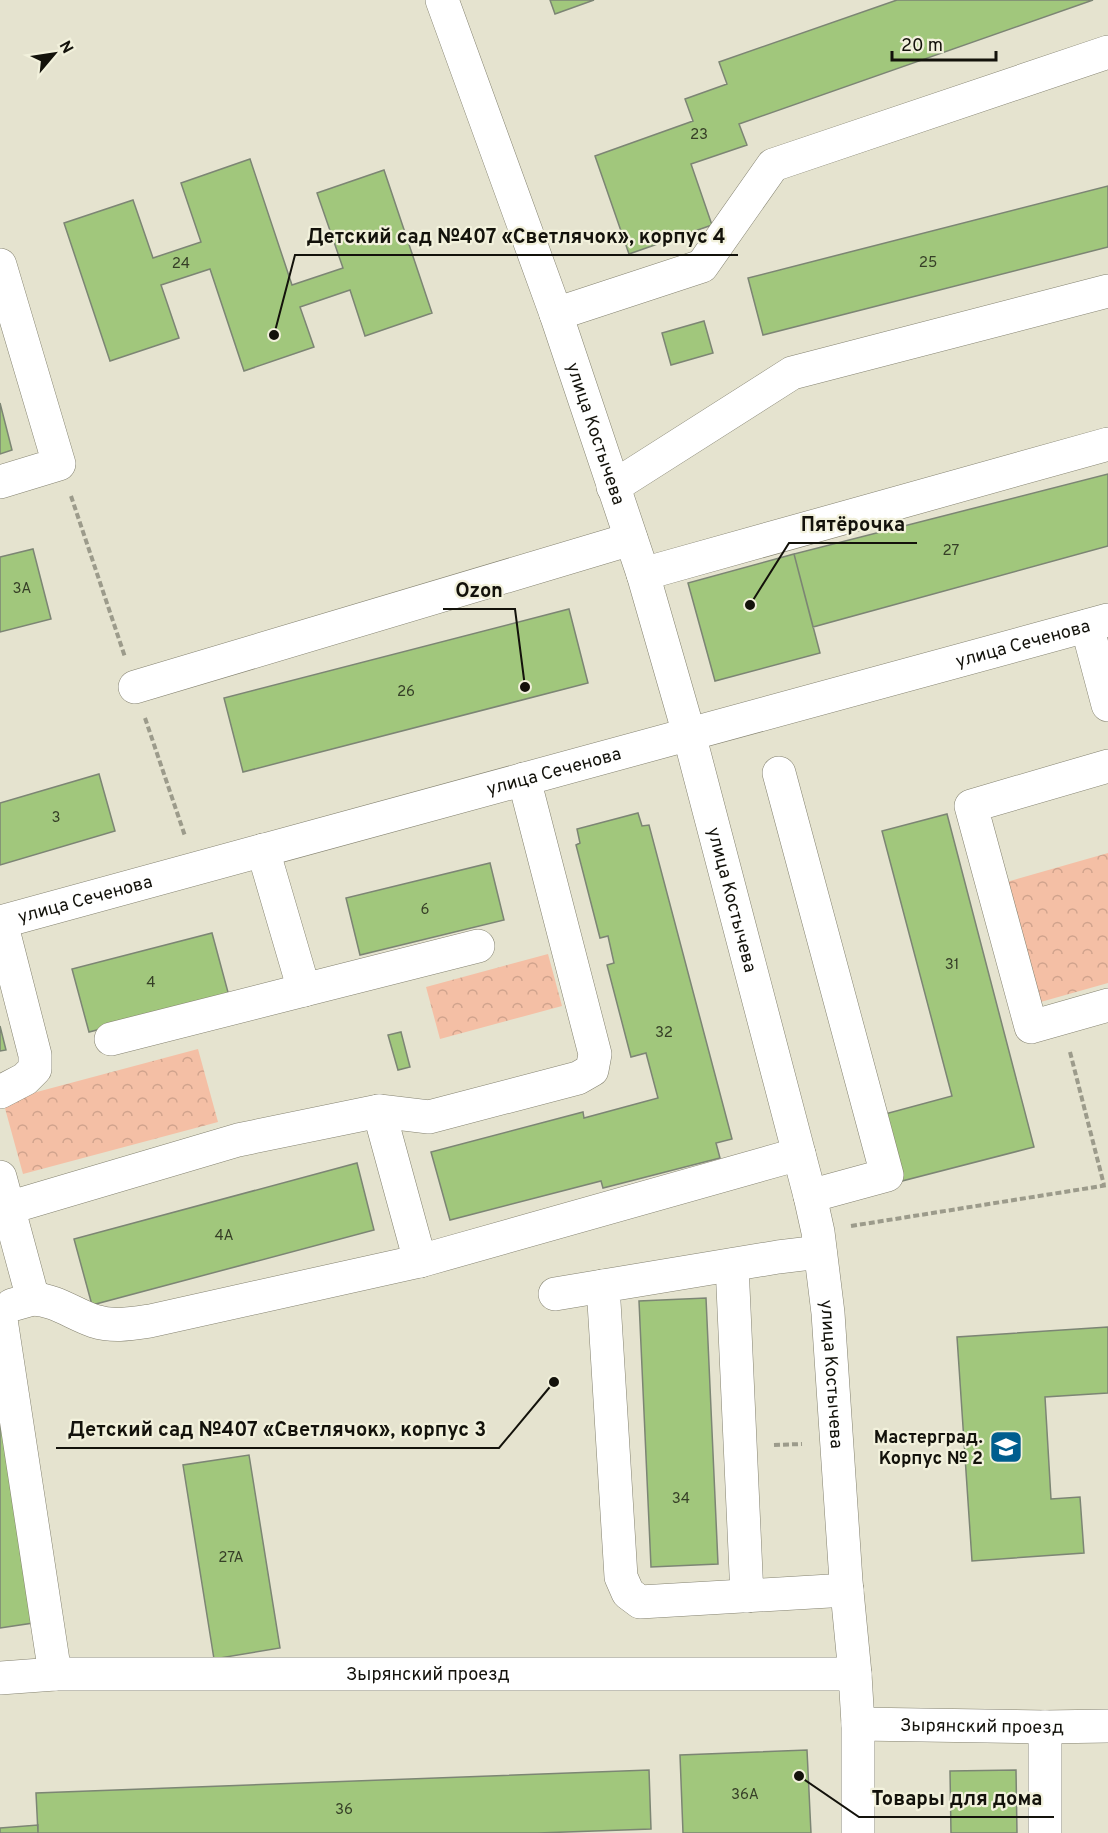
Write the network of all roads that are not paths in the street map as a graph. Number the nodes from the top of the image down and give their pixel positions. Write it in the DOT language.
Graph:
graph roads {
  1 [pos="442,0"];
  2 [pos="1108,52"];
  3 [pos="0,264"];
  4 [pos="1108,291"];
  5 [pos="556,314"];
  6 [pos="1108,444"];
  7 [pos="0,482"];
  8 [pos="613,487"];
  9 [pos="631,539"];
  10 [pos="643,573"];
  11 [pos="1097,623"];
  12 [pos="135,687"];
  13 [pos="1108,705"];
  14 [pos="689,734"];
  15 [pos="1108,766"];
  16 [pos="779,773"];
  17 [pos="524,779"];
  18 [pos="263,850"];
  19 [pos="0,922"];
  20 [pos="478,946"];
  21 [pos="304,990"];
  22 [pos="1108,1005"];
  23 [pos="111,1039"];
  24 [pos="0,1092"];
  25 [pos="379,1111"];
  26 [pos="799,1154"];
  27 [pos="0,1177"];
  28 [pos="810,1196"];
  29 [pos="8,1208"];
  30 [pos="819,1242"];
  31 [pos="420,1262"];
  32 [pos="732,1265"];
  33 [pos="603,1286"];
  34 [pos="555,1294"];
  35 [pos="33,1299"];
  36 [pos="0,1311"];
  37 [pos="847,1590"];
  38 [pos="747,1596"];
  39 [pos="56,1674"];
  40 [pos="855,1674"];
  41 [pos="0,1678"];
  42 [pos="858,1724"];
  43 [pos="1108,1726"];
  44 [pos="1045,1727"];
  45 [pos="858,1833"];
  46 [pos="1046,1833"];
  1 -- 5 [label="street, улица Костычева"];
  2 -- 5 [label="street"];
  3 -- 7 [label="street"];
  4 -- 8 [label="street"];
  5 -- 8 [label="street, улица Костычева"];
  6 -- 10 [label="street"];
  8 -- 9 [label="street, улица Костычева"];
  9 -- 10 [label="street, улица Костычева"];
  9 -- 12 [label="street"];
  10 -- 14 [label="street, улица Костычева"];
  11 -- 13 [label="street"];
  11 -- 14 [label="street, улица Сеченова"];
  14 -- 17 [label="street, улица Сеченова"];
  14 -- 26 [label="street, улица Костычева"];
  15 -- 22 [label="street"];
  16 -- 28 [label="street"];
  17 -- 18 [label="street, улица Сеченова"];
  17 -- 25 [label="street"];
  18 -- 19 [label="street, улица Сеченова"];
  18 -- 21 [label="street"];
  19 -- 24 [label="street"];
  20 -- 21 [label="street"];
  21 -- 23 [label="street"];
  25 -- 29 [label="street"];
  25 -- 31 [label="street"];
  26 -- 28 [label="street, улица Костычева"];
  26 -- 31 [label="street"];
  27 -- 29 [label="street"];
  28 -- 30 [label="street, улица Костычева"];
  29 -- 35 [label="street"];
  30 -- 32 [label="street"];
  30 -- 37 [label="street, улица Костычева"];
  31 -- 35 [label="street"];
  32 -- 33 [label="street"];
  32 -- 38 [label="street"];
  33 -- 34 [label="street"];
  33 -- 38 [label="street"];
  35 -- 36 [label="street"];
  36 -- 39 [label="street"];
  37 -- 38 [label="street"];
  37 -- 40 [label="street, улица Костычева"];
  39 -- 40 [label="street, Зырянский проезд"];
  39 -- 41 [label="street, Зырянский проезд"];
  40 -- 42 [label="street, улица Костычева"];
  42 -- 44 [label="street, Зырянский проезд"];
  42 -- 45 [label="street, улица Костычева"];
  43 -- 44 [label="street, Зырянский проезд"];
  44 -- 46 [label="street"];
}
